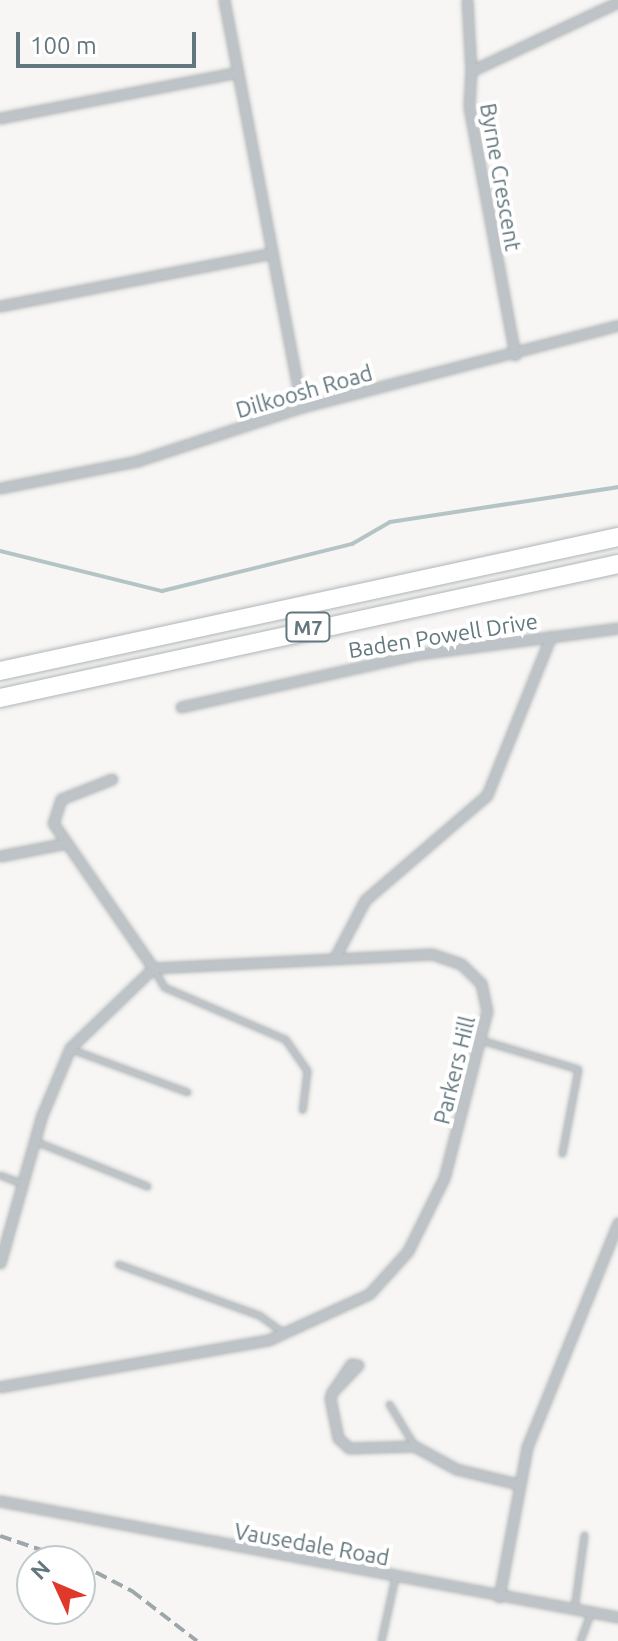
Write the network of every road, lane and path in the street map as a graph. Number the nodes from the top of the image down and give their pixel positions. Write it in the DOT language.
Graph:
graph roads {
  1 [pos="224,0"];
  2 [pos="467,0"];
  3 [pos="618,2"];
  4 [pos="471,71"];
  5 [pos="238,72"];
  6 [pos="0,118"];
  7 [pos="272,253"];
  8 [pos="0,306"];
  9 [pos="618,325"];
  10 [pos="515,355"];
  11 [pos="302,407"];
  12 [pos="0,488"];
  13 [pos="618,537"];
  14 [pos="618,564"];
  15 [pos="618,628"];
  16 [pos="551,636"];
  17 [pos="0,671"];
  18 [pos="0,698"];
  19 [pos="181,707"];
  20 [pos="112,779"];
  21 [pos="67,843"];
  22 [pos="0,856"];
  23 [pos="335,957"];
  24 [pos="153,968"];
  25 [pos="481,1040"];
  26 [pos="70,1048"];
  27 [pos="187,1092"];
  28 [pos="302,1110"];
  29 [pos="34,1141"];
  30 [pos="562,1153"];
  31 [pos="0,1175"];
  32 [pos="21,1183"];
  33 [pos="147,1186"];
  34 [pos="618,1223"];
  35 [pos="0,1263"];
  36 [pos="118,1264"];
  37 [pos="285,1335"];
  38 [pos="0,1387"];
  39 [pos="332,1392"];
  40 [pos="389,1404"];
  41 [pos="414,1446"];
  42 [pos="518,1484"];
  43 [pos="0,1501"];
  44 [pos="584,1535"];
  45 [pos="395,1577"];
  46 [pos="499,1597"];
  47 [pos="574,1609"];
  48 [pos="591,1612"];
  49 [pos="618,1617"];
  50 [pos="381,1641"];
  51 [pos="580,1641"];
  1 -- 5 [label="street"];
  2 -- 4 [label="street, Byrne Crescent"];
  3 -- 4 [label="street"];
  4 -- 10 [label="street, Byrne Crescent"];
  5 -- 6 [label="street"];
  5 -- 7 [label="street"];
  7 -- 8 [label="street"];
  7 -- 11 [label="street"];
  9 -- 10 [label="street, Dilkoosh Road"];
  10 -- 11 [label="street, Dilkoosh Road"];
  11 -- 12 [label="street, Dilkoosh Road"];
  13 -- 17 [label="highway, M7"];
  14 -- 18 [label="highway, M7"];
  15 -- 16 [label="street, Baden Powell Drive"];
  16 -- 19 [label="street, Baden Powell Drive"];
  16 -- 23 [label="street"];
  20 -- 21 [label="street"];
  21 -- 22 [label="street"];
  21 -- 24 [label="street"];
  23 -- 24 [label="street, Parkers Hill"];
  23 -- 25 [label="street, Parkers Hill"];
  24 -- 26 [label="street"];
  24 -- 28 [label="lane"];
  25 -- 30 [label="lane"];
  25 -- 37 [label="street, Parkers Hill"];
  26 -- 27 [label="lane"];
  26 -- 29 [label="street"];
  29 -- 32 [label="street"];
  29 -- 33 [label="lane"];
  31 -- 32 [label="lane"];
  32 -- 35 [label="street"];
  34 -- 42 [label="street"];
  36 -- 37 [label="lane"];
  37 -- 38 [label="street, Parkers Hill"];
  39 -- 41 [label="street"];
  40 -- 41 [label="lane"];
  41 -- 42 [label="street"];
  42 -- 46 [label="street"];
  43 -- 45 [label="street, Vausedale Road"];
  44 -- 47 [label="lane"];
  45 -- 46 [label="street, Vausedale Road"];
  45 -- 50 [label="lane"];
  46 -- 47 [label="street, Vausedale Road"];
  47 -- 48 [label="street, Vausedale Road"];
  48 -- 49 [label="street, Vausedale Road"];
  48 -- 51 [label="lane"];
}
